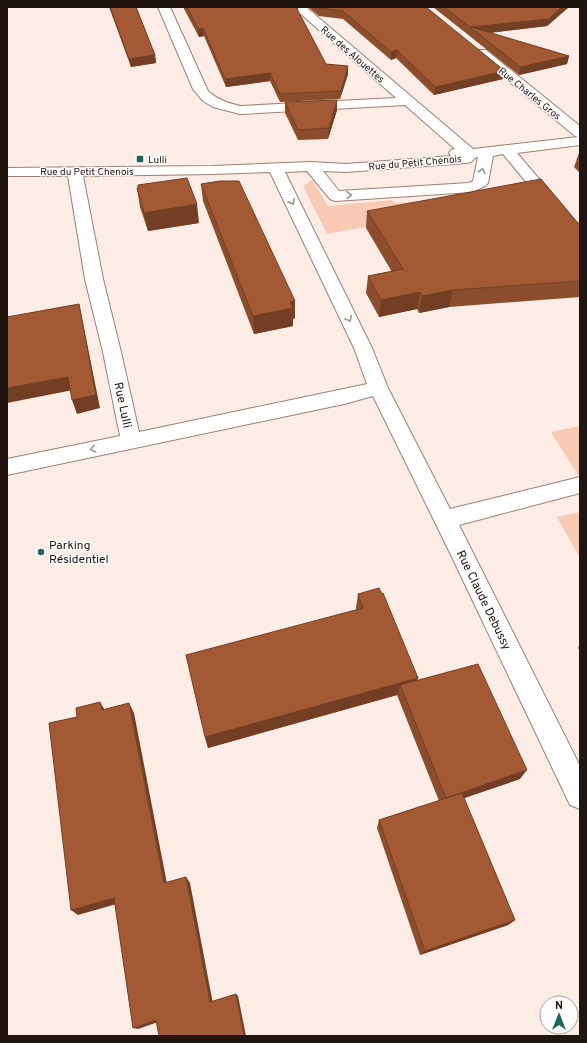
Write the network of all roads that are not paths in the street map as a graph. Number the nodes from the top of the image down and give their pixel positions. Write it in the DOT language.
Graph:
graph roads {
  1 [pos="164,7"];
  2 [pos="299,7"];
  3 [pos="473,46"];
  4 [pos="407,101"];
  5 [pos="580,133"];
  6 [pos="580,141"];
  7 [pos="507,150"];
  8 [pos="487,151"];
  9 [pos="470,154"];
  10 [pos="311,166"];
  11 [pos="275,167"];
  12 [pos="7,172"];
  13 [pos="75,172"];
  14 [pos="580,234"];
  15 [pos="383,397"];
  16 [pos="131,441"];
  17 [pos="7,467"];
  18 [pos="580,485"];
  19 [pos="444,520"];
  20 [pos="580,795"];
  1 -- 4 [label="street, Rue des Alouettes"];
  2 -- 4 [label="street, Rue des Alouettes"];
  3 -- 5 [label="street, Rue Charles Gros"];
  4 -- 9 [label="street, Rue des Alouettes"];
  6 -- 7 [label="street, Rue du Petit Chenois"];
  7 -- 8 [label="street, Rue du Petit Chenois"];
  7 -- 14 [label="street"];
  8 -- 9 [label="street, Rue du Petit Chenois"];
  10 -- 8 [label="street, one-way"];
  9 -- 10 [label="street, Rue du Petit Chenois"];
  10 -- 11 [label="street, Rue du Petit Chenois"];
  11 -- 13 [label="street, Rue du Petit Chenois"];
  11 -- 15 [label="street, Rue Claude Debussy, one-way"];
  12 -- 13 [label="street, Rue du Petit Chenois"];
  13 -- 16 [label="street, Rue Lulli"];
  15 -- 16 [label="street, Rue Lulli"];
  15 -- 19 [label="street, Rue Claude Debussy"];
  16 -- 17 [label="street, one-way"];
  18 -- 19 [label="street"];
  19 -- 20 [label="street, Rue Claude Debussy"];
}
